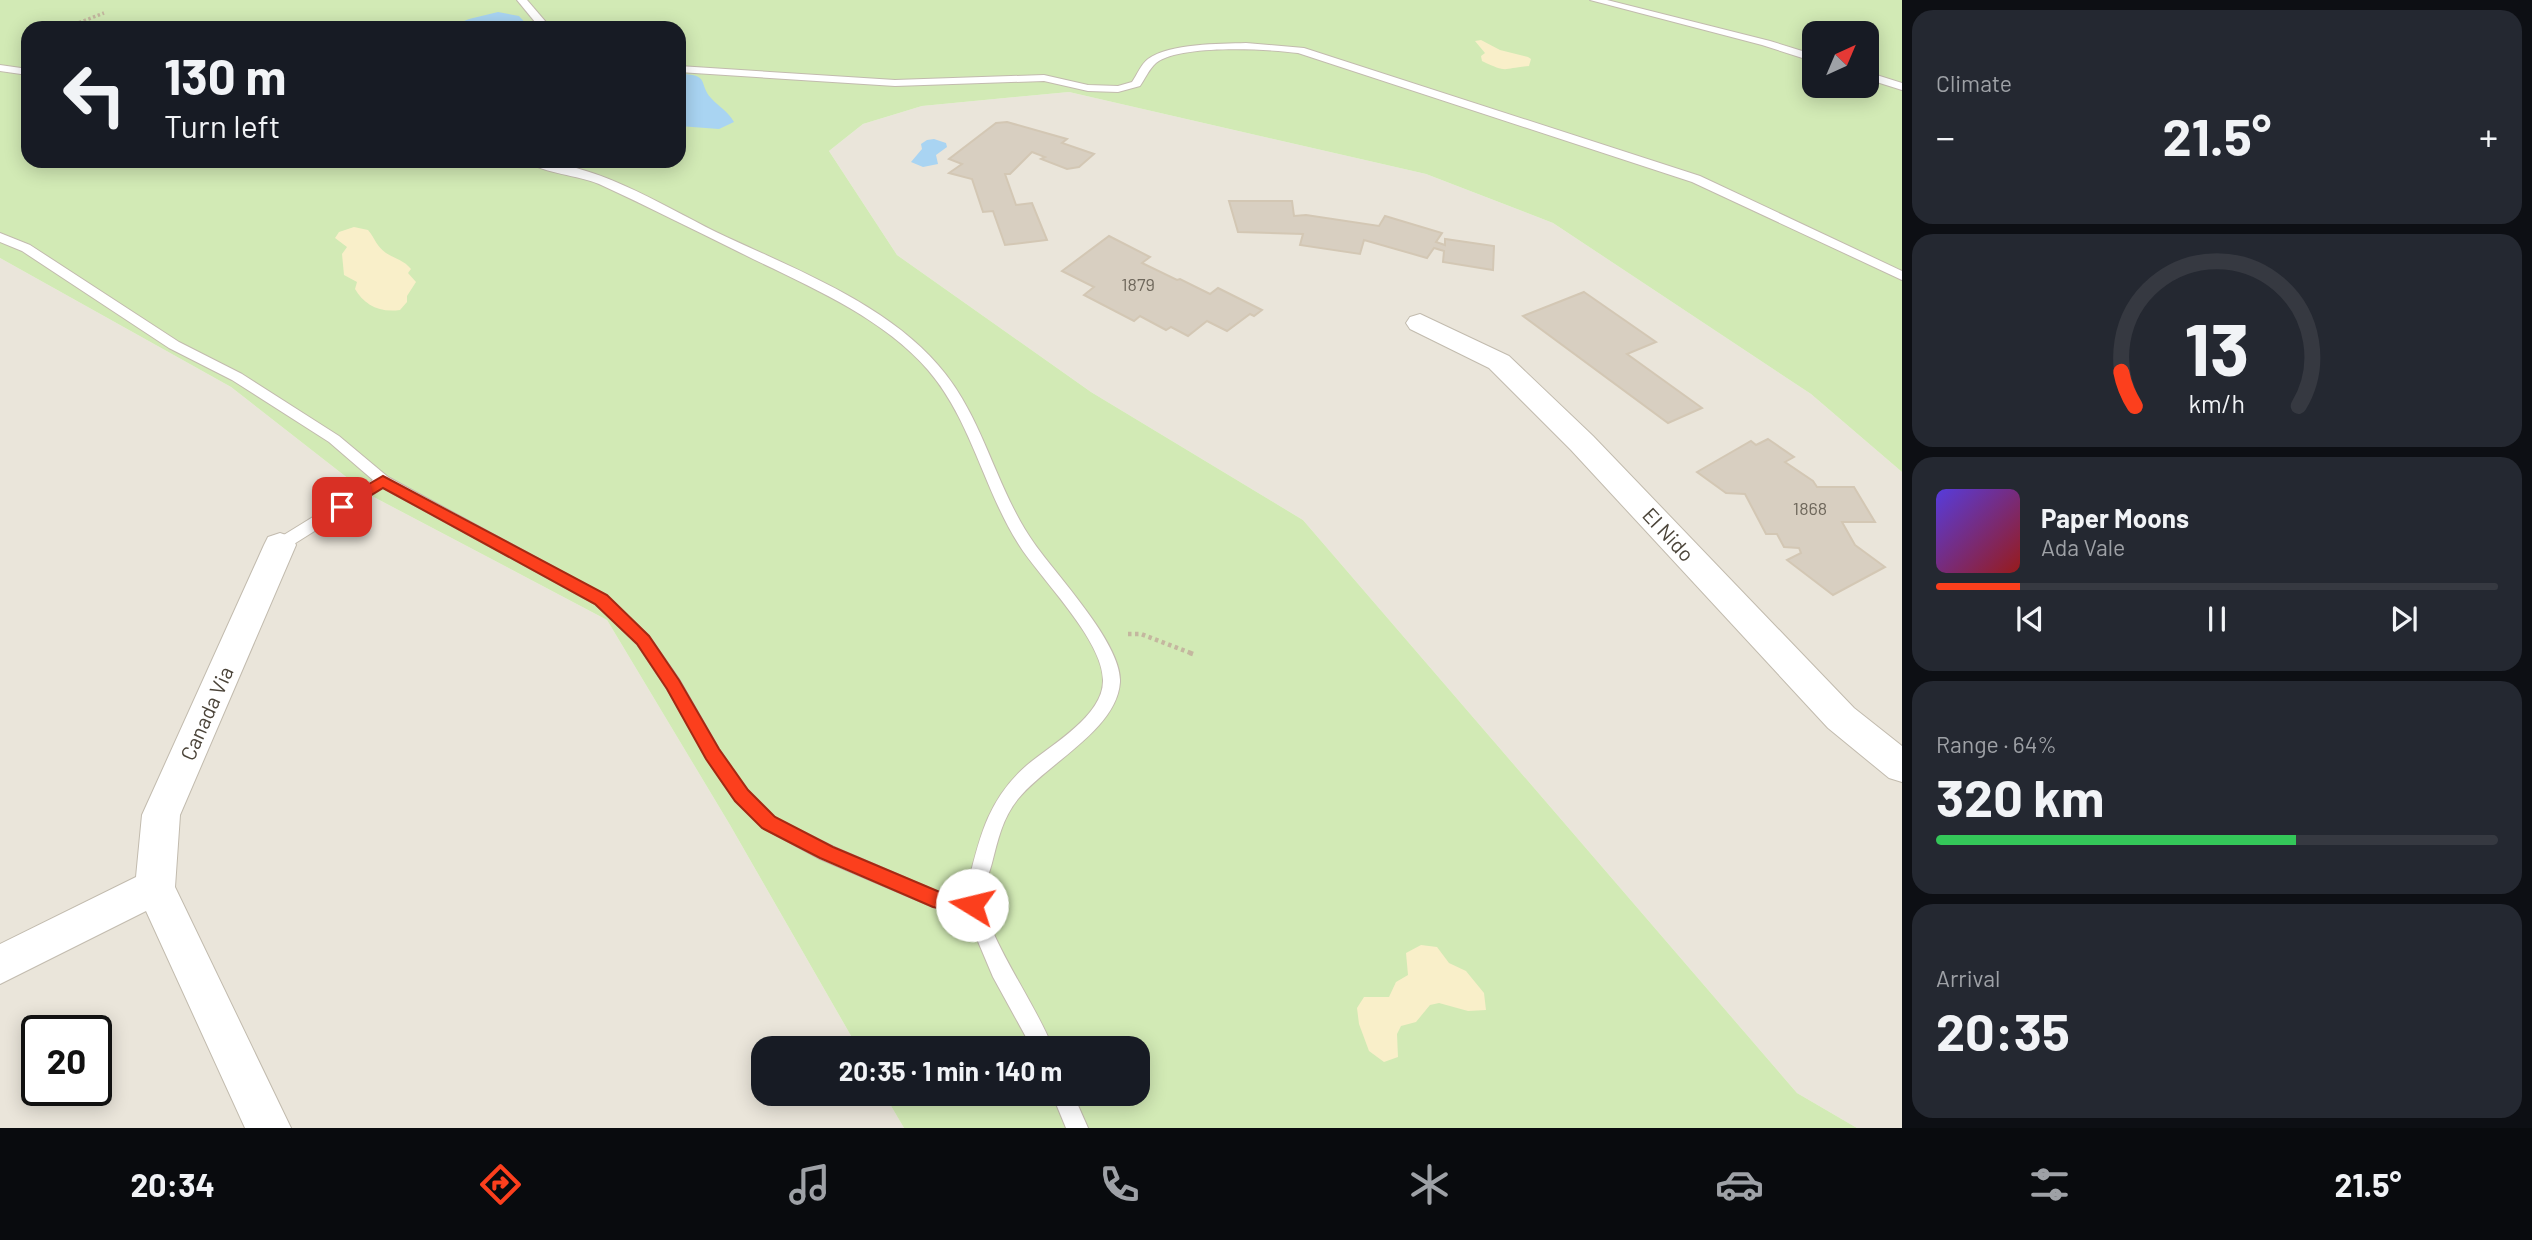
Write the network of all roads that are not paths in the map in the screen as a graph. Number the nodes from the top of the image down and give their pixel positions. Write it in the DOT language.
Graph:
graph roads {
  1 [pos="522,0"];
  2 [pos="1595,0"];
  3 [pos="540,21"];
  4 [pos="1802,54"];
  5 [pos="0,68"];
  6 [pos="686,69"];
  7 [pos="21,71"];
  8 [pos="1880,79"];
  9 [pos="1902,87"];
  10 [pos="557,168"];
  11 [pos="0,237"];
  12 [pos="1902,276"];
  13 [pos="1420,323"];
  14 [pos="383,481"];
  15 [pos="280,545"];
  16 [pos="1902,767"];
  17 [pos="155,887"];
  18 [pos="972,905"];
  19 [pos="0,965"];
  20 [pos="1036,1036"];
  21 [pos="1068,1106"];
  22 [pos="268,1128"];
  23 [pos="1077,1128"];
  1 -- 3 [label="lane"];
  2 -- 4 [label="lane"];
  5 -- 7 [label="lane"];
  6 -- 12 [label="lane"];
  8 -- 9 [label="lane"];
  10 -- 18 [label="lane"];
  11 -- 14 [label="lane"];
  13 -- 16 [label="street, El Nido"];
  14 -- 15 [label="lane"];
  14 -- 18 [label="lane"];
  15 -- 17 [label="street, Canada Via"];
  17 -- 19 [label="street"];
  17 -- 22 [label="street, Canada Via"];
  18 -- 20 [label="lane"];
  21 -- 23 [label="lane"];
}
